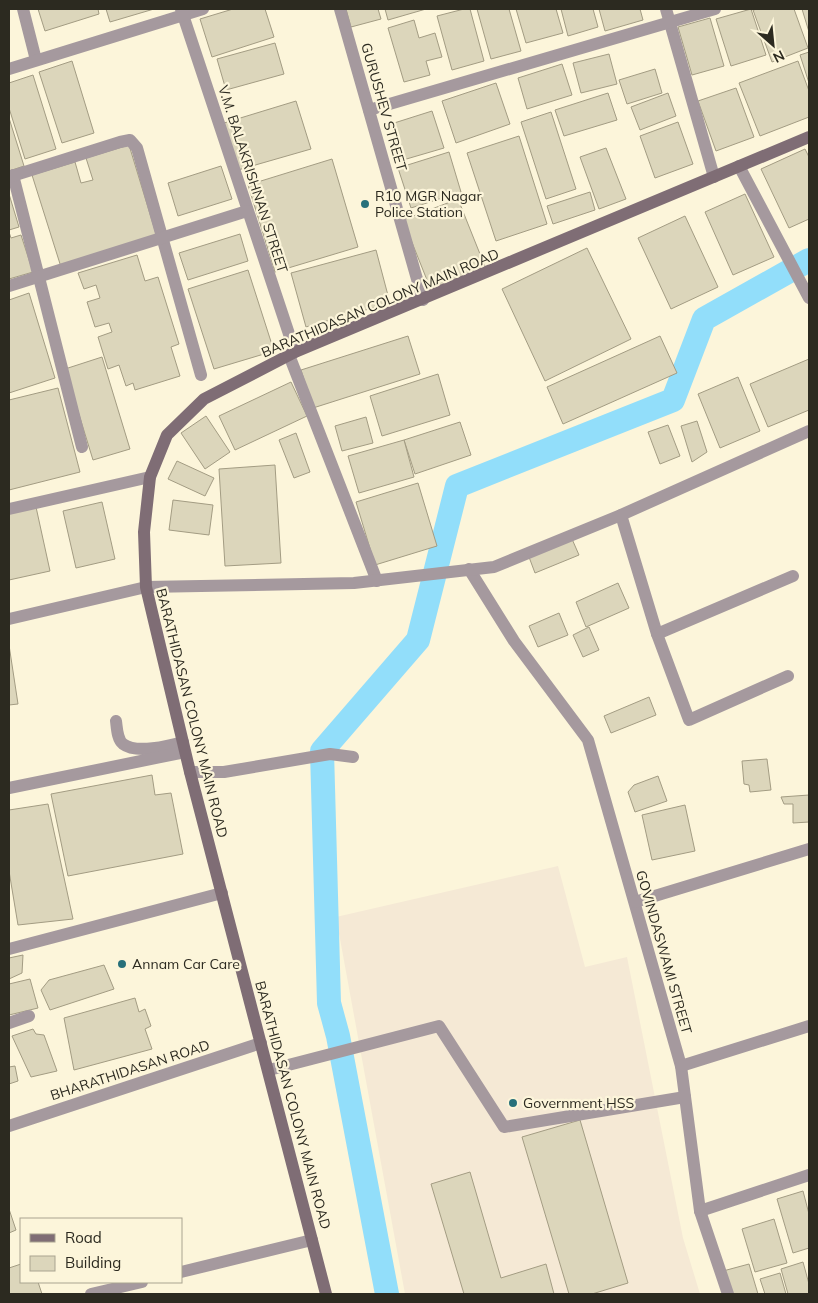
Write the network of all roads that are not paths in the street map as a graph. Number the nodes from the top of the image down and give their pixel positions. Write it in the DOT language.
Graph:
graph roads {
  1 [pos="23,9"];
  2 [pos="203,9"];
  3 [pos="340,9"];
  4 [pos="666,9"];
  5 [pos="715,9"];
  6 [pos="181,12"];
  7 [pos="670,22"];
  8 [pos="36,60"];
  9 [pos="9,69"];
  10 [pos="369,110"];
  11 [pos="809,137"];
  12 [pos="739,166"];
  13 [pos="11,176"];
  14 [pos="714,177"];
  15 [pos="247,211"];
  16 [pos="162,239"];
  17 [pos="39,278"];
  18 [pos="9,286"];
  19 [pos="809,298"];
  20 [pos="423,300"];
  21 [pos="292,354"];
  22 [pos="201,375"];
  23 [pos="809,431"];
  24 [pos="82,447"];
  25 [pos="150,477"];
  26 [pos="9,509"];
  27 [pos="621,515"];
  28 [pos="469,570"];
  29 [pos="793,576"];
  30 [pos="377,580"];
  31 [pos="146,587"];
  32 [pos="9,618"];
  33 [pos="658,634"];
  34 [pos="788,676"];
  35 [pos="116,721"];
  36 [pos="184,747"];
  37 [pos="353,757"];
  38 [pos="190,772"];
  39 [pos="9,788"];
  40 [pos="809,849"];
  41 [pos="222,893"];
  42 [pos="634,902"];
  43 [pos="9,949"];
  44 [pos="29,1016"];
  45 [pos="9,1023"];
  46 [pos="809,1026"];
  47 [pos="261,1043"];
  48 [pos="681,1066"];
  49 [pos="269,1070"];
  50 [pos="685,1097"];
  51 [pos="9,1126"];
  52 [pos="809,1175"];
  53 [pos="700,1211"];
  54 [pos="312,1240"];
  55 [pos="182,1272"];
  56 [pos="138,1283"];
  57 [pos="91,1294"];
  58 [pos="326,1294"];
  59 [pos="728,1294"];
  1 -- 8 [label="street"];
  2 -- 6 [label="street"];
  3 -- 10 [label="street, GURUSHEV STREET"];
  4 -- 7 [label="street"];
  5 -- 7 [label="street"];
  6 -- 8 [label="street"];
  6 -- 15 [label="street, V.M. BALAKRISHNAN STREET"];
  7 -- 10 [label="street"];
  7 -- 14 [label="street"];
  8 -- 9 [label="street"];
  10 -- 20 [label="street, GURUSHEV STREET"];
  11 -- 12 [label="main road, BARATHIDASAN COLONY MAIN ROAD"];
  12 -- 14 [label="main road, BARATHIDASAN COLONY MAIN ROAD"];
  12 -- 19 [label="street"];
  13 -- 16 [label="street"];
  13 -- 17 [label="street"];
  14 -- 20 [label="main road, BARATHIDASAN COLONY MAIN ROAD"];
  15 -- 16 [label="street"];
  15 -- 21 [label="street, V.M. BALAKRISHNAN STREET"];
  16 -- 17 [label="street"];
  16 -- 22 [label="street"];
  17 -- 18 [label="street"];
  17 -- 24 [label="street"];
  20 -- 21 [label="main road, BARATHIDASAN COLONY MAIN ROAD"];
  21 -- 25 [label="main road, BARATHIDASAN COLONY MAIN ROAD"];
  21 -- 30 [label="street, V.M. BALAKRISHNAN STREET"];
  23 -- 27 [label="street"];
  25 -- 26 [label="street"];
  25 -- 31 [label="main road, BARATHIDASAN COLONY MAIN ROAD"];
  27 -- 28 [label="street"];
  27 -- 33 [label="street"];
  28 -- 30 [label="street"];
  28 -- 42 [label="street, GOVINDASWAMI STREET"];
  29 -- 33 [label="street"];
  30 -- 31 [label="street"];
  31 -- 32 [label="street"];
  31 -- 36 [label="main road, BARATHIDASAN COLONY MAIN ROAD"];
  33 -- 34 [label="street"];
  35 -- 36 [label="street"];
  36 -- 38 [label="main road, BARATHIDASAN COLONY MAIN ROAD"];
  36 -- 39 [label="street"];
  37 -- 38 [label="street"];
  38 -- 41 [label="main road, BARATHIDASAN COLONY MAIN ROAD"];
  40 -- 42 [label="street"];
  41 -- 43 [label="street"];
  41 -- 47 [label="main road, BARATHIDASAN COLONY MAIN ROAD"];
  42 -- 48 [label="street, GOVINDASWAMI STREET"];
  44 -- 45 [label="street"];
  46 -- 48 [label="street"];
  47 -- 49 [label="main road, BARATHIDASAN COLONY MAIN ROAD"];
  47 -- 51 [label="street, BHARATHIDASAN ROAD"];
  48 -- 50 [label="street, GOVINDASWAMI STREET"];
  49 -- 50 [label="street"];
  49 -- 54 [label="main road, BARATHIDASAN COLONY MAIN ROAD"];
  50 -- 53 [label="street, GOVINDASWAMI STREET"];
  52 -- 53 [label="street"];
  53 -- 59 [label="street, GOVINDASWAMI STREET"];
  54 -- 55 [label="street"];
  54 -- 58 [label="main road, BARATHIDASAN COLONY MAIN ROAD"];
  56 -- 57 [label="street"];
}
